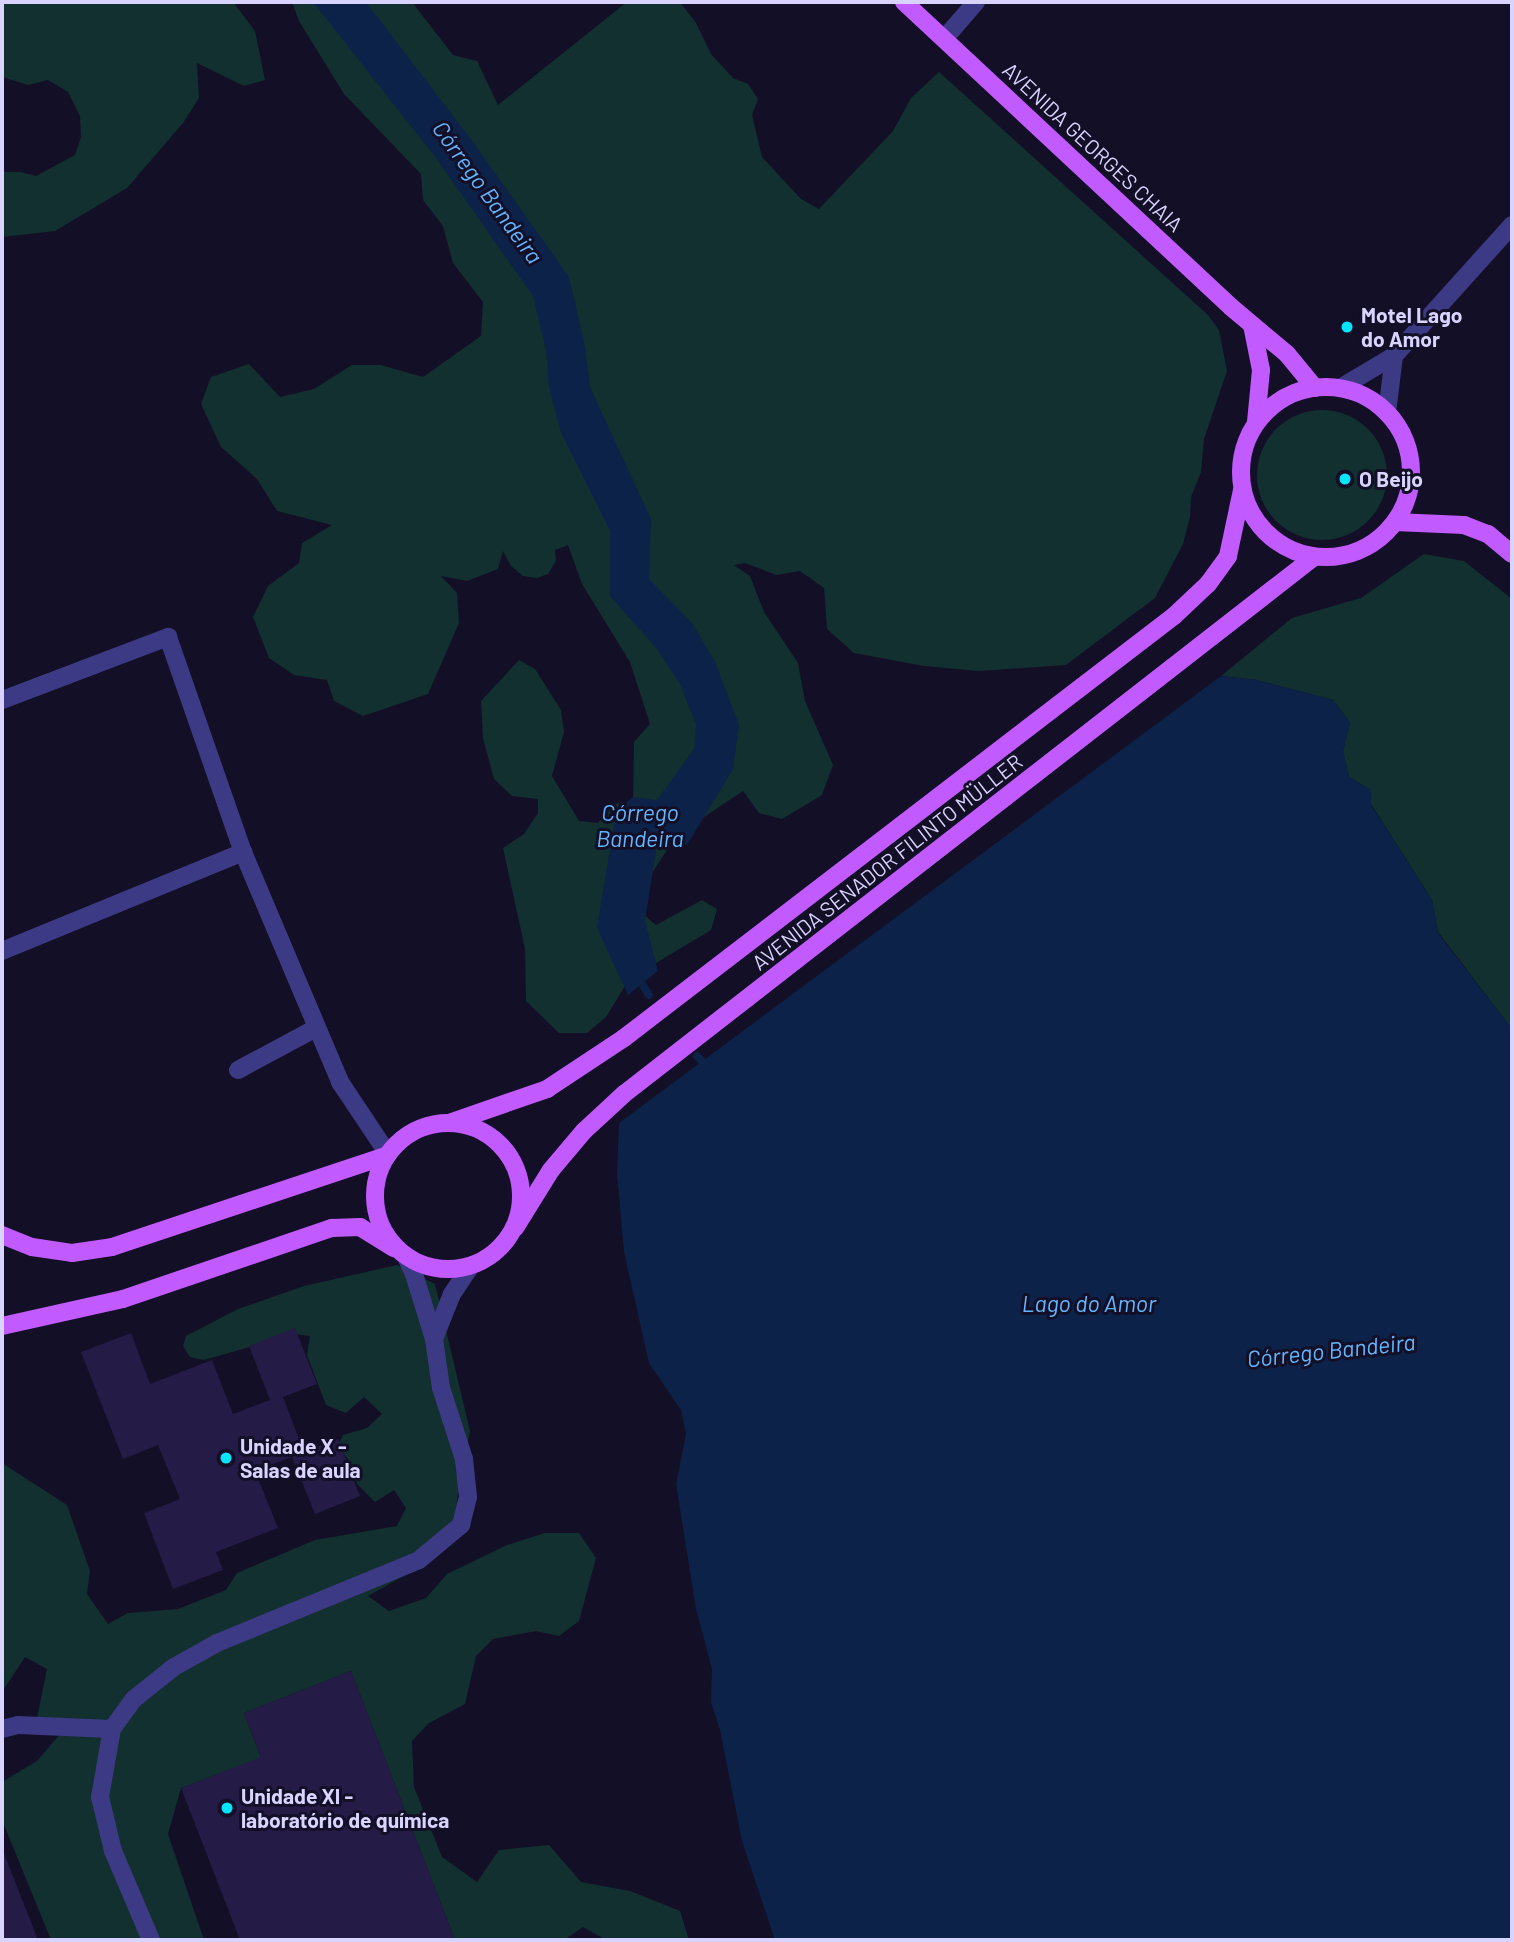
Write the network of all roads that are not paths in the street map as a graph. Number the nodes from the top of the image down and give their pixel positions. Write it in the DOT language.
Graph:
graph roads {
  1 [pos="904,2"];
  2 [pos="976,2"];
  3 [pos="944,39"];
  4 [pos="1512,225"];
  5 [pos="1252,325"];
  6 [pos="1394,356"];
  7 [pos="1315,387"];
  8 [pos="1340,388"];
  9 [pos="1387,413"];
  10 [pos="1256,422"];
  11 [pos="1242,490"];
  12 [pos="1395,522"];
  13 [pos="1512,554"];
  14 [pos="1314,557"];
  15 [pos="2,700"];
  16 [pos="243,852"];
  17 [pos="2,951"];
  18 [pos="316,1028"];
  19 [pos="238,1070"];
  20 [pos="449,1122"];
  21 [pos="387,1155"];
  22 [pos="515,1228"];
  23 [pos="2,1235"];
  24 [pos="405,1255"];
  25 [pos="471,1266"];
  26 [pos="2,1326"];
  27 [pos="434,1339"];
  28 [pos="2,1729"];
  29 [pos="112,1729"];
  30 [pos="151,1940"];
  1 -- 3 [label="main road, AVENIDA GEORGES CHAIA"];
  2 -- 3 [label="street"];
  3 -- 5 [label="main road, AVENIDA GEORGES CHAIA"];
  4 -- 6 [label="street"];
  5 -- 7 [label="main road, AVENIDA GEORGES CHAIA"];
  5 -- 10 [label="main road"];
  6 -- 8 [label="street"];
  6 -- 9 [label="street"];
  7 -- 8 [label="main road"];
  7 -- 10 [label="main road"];
  8 -- 9 [label="main road"];
  9 -- 12 [label="main road"];
  10 -- 11 [label="main road"];
  11 -- 14 [label="main road"];
  11 -- 20 [label="main road, AVENIDA SENADOR FILINTO MÜLLER"];
  12 -- 13 [label="main road"];
  12 -- 14 [label="main road"];
  14 -- 22 [label="main road, AVENIDA SENADOR FILINTO MÜLLER"];
  15 -- 16 [label="street"];
  16 -- 17 [label="street"];
  16 -- 18 [label="street"];
  18 -- 19 [label="street"];
  18 -- 21 [label="street"];
  20 -- 21 [label="main road"];
  20 -- 22 [label="main road"];
  21 -- 23 [label="main road"];
  21 -- 24 [label="main road"];
  22 -- 25 [label="main road"];
  24 -- 25 [label="main road"];
  24 -- 26 [label="main road"];
  24 -- 27 [label="street"];
  25 -- 27 [label="street"];
  27 -- 29 [label="street"];
  28 -- 29 [label="street"];
  29 -- 30 [label="street"];
}
